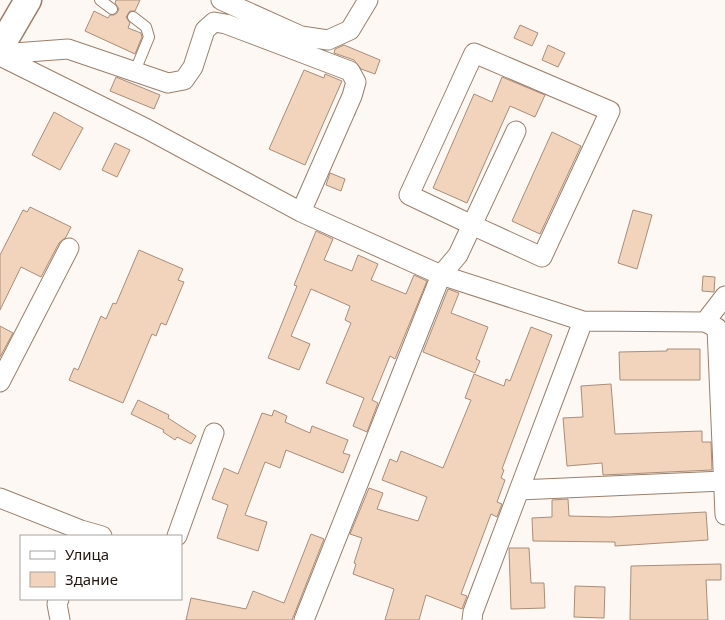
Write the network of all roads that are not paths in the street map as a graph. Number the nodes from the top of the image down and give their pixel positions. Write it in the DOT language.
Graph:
graph roads {
  1 [pos="28,0"];
  2 [pos="100,0"];
  3 [pos="221,0"];
  4 [pos="368,0"];
  5 [pos="112,9"];
  6 [pos="133,17"];
  7 [pos="0,48"];
  8 [pos="0,55"];
  9 [pos="135,72"];
  10 [pos="516,131"];
  11 [pos="301,212"];
  12 [pos="472,225"];
  13 [pos="69,248"];
  14 [pos="441,275"];
  15 [pos="725,296"];
  16 [pos="583,321"];
  17 [pos="705,322"];
  18 [pos="0,382"];
  19 [pos="214,433"];
  20 [pos="723,481"];
  21 [pos="519,490"];
  22 [pos="0,498"];
  23 [pos="725,515"];
  24 [pos="80,533"];
  25 [pos="95,535"];
  26 [pos="178,535"];
  27 [pos="59,600"];
  28 [pos="60,620"];
  29 [pos="304,620"];
  30 [pos="472,620"];
  1 -- 7 [label="main road"];
  2 -- 5 [label="lane"];
  3 -- 4 [label="street"];
  6 -- 9 [label="lane"];
  8 -- 9 [label="street"];
  8 -- 11 [label="street"];
  9 -- 11 [label="street"];
  10 -- 12 [label="street"];
  11 -- 14 [label="street"];
  12 -- 12 [label="street"];
  12 -- 14 [label="street"];
  13 -- 18 [label="street"];
  14 -- 16 [label="street"];
  14 -- 29 [label="street"];
  15 -- 17 [label="street"];
  16 -- 17 [label="street"];
  16 -- 21 [label="street"];
  17 -- 20 [label="street"];
  19 -- 26 [label="street"];
  20 -- 21 [label="street"];
  20 -- 23 [label="street"];
  21 -- 30 [label="street"];
  22 -- 24 [label="street"];
  24 -- 25 [label="street"];
  27 -- 28 [label="street"];
}
